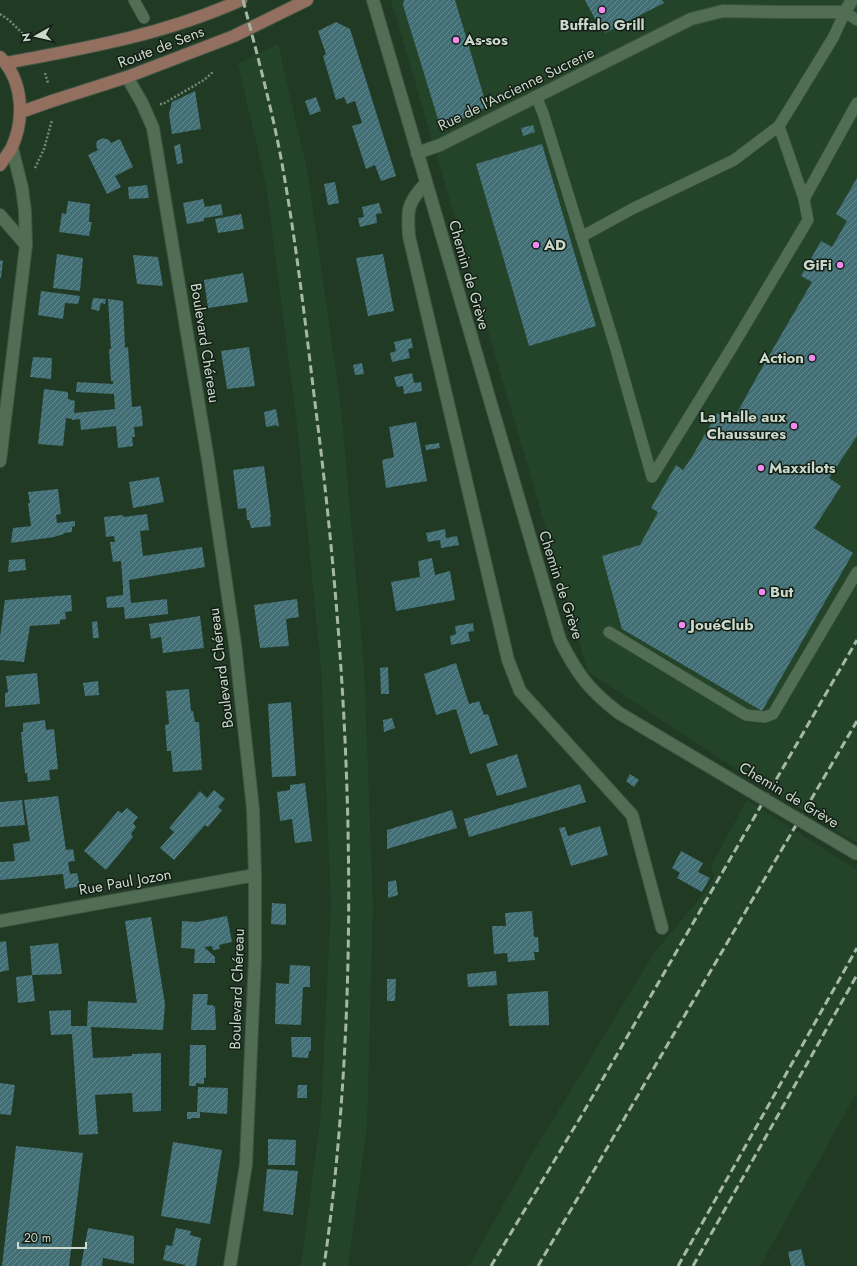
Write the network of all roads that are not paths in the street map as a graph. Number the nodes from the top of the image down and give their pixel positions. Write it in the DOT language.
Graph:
graph roads {
  1 [pos="134,0"];
  2 [pos="241,0"];
  3 [pos="307,0"];
  4 [pos="373,0"];
  5 [pos="852,0"];
  6 [pos="845,12"];
  7 [pos="144,18"];
  8 [pos="857,20"];
  9 [pos="3,60"];
  10 [pos="127,77"];
  11 [pos="536,96"];
  12 [pos="857,103"];
  13 [pos="21,112"];
  14 [pos="779,126"];
  15 [pos="12,148"];
  16 [pos="417,153"];
  17 [pos="0,165"];
  18 [pos="426,183"];
  19 [pos="804,199"];
  20 [pos="0,216"];
  21 [pos="581,237"];
  22 [pos="26,245"];
  23 [pos="0,461"];
  24 [pos="857,572"];
  25 [pos="609,632"];
  26 [pos="857,854"];
  27 [pos="255,875"];
  28 [pos="0,921"];
  29 [pos="662,928"];
  30 [pos="230,1266"];
  1 -- 7 [label="lane"];
  2 -- 9 [label="main road, Route de Sens"];
  3 -- 10 [label="main road, Route de Sens"];
  4 -- 16 [label="street, Chemin de Grève"];
  5 -- 6 [label="street"];
  6 -- 8 [label="lane"];
  6 -- 11 [label="street, Rue de l'Ancienne Sucrerie"];
  6 -- 14 [label="lane"];
  9 -- 13 [label="main road"];
  10 -- 13 [label="main road, Route de Sens"];
  10 -- 27 [label="street, Boulevard Chéreau"];
  11 -- 16 [label="street, Rue de l'Ancienne Sucrerie"];
  11 -- 21 [label="lane"];
  12 -- 19 [label="lane"];
  13 -- 15 [label="main road"];
  14 -- 19 [label="lane"];
  14 -- 21 [label="lane"];
  15 -- 17 [label="main road"];
  15 -- 22 [label="street"];
  16 -- 18 [label="street, Chemin de Grève"];
  18 -- 26 [label="street, Chemin de Grève, bridge"];
  18 -- 29 [label="street"];
  19 -- 21 [label="lane"];
  20 -- 22 [label="street"];
  22 -- 23 [label="street"];
  24 -- 25 [label="lane"];
  27 -- 28 [label="street, Rue Paul Jozon"];
  27 -- 30 [label="street, Boulevard Chéreau"];
}
